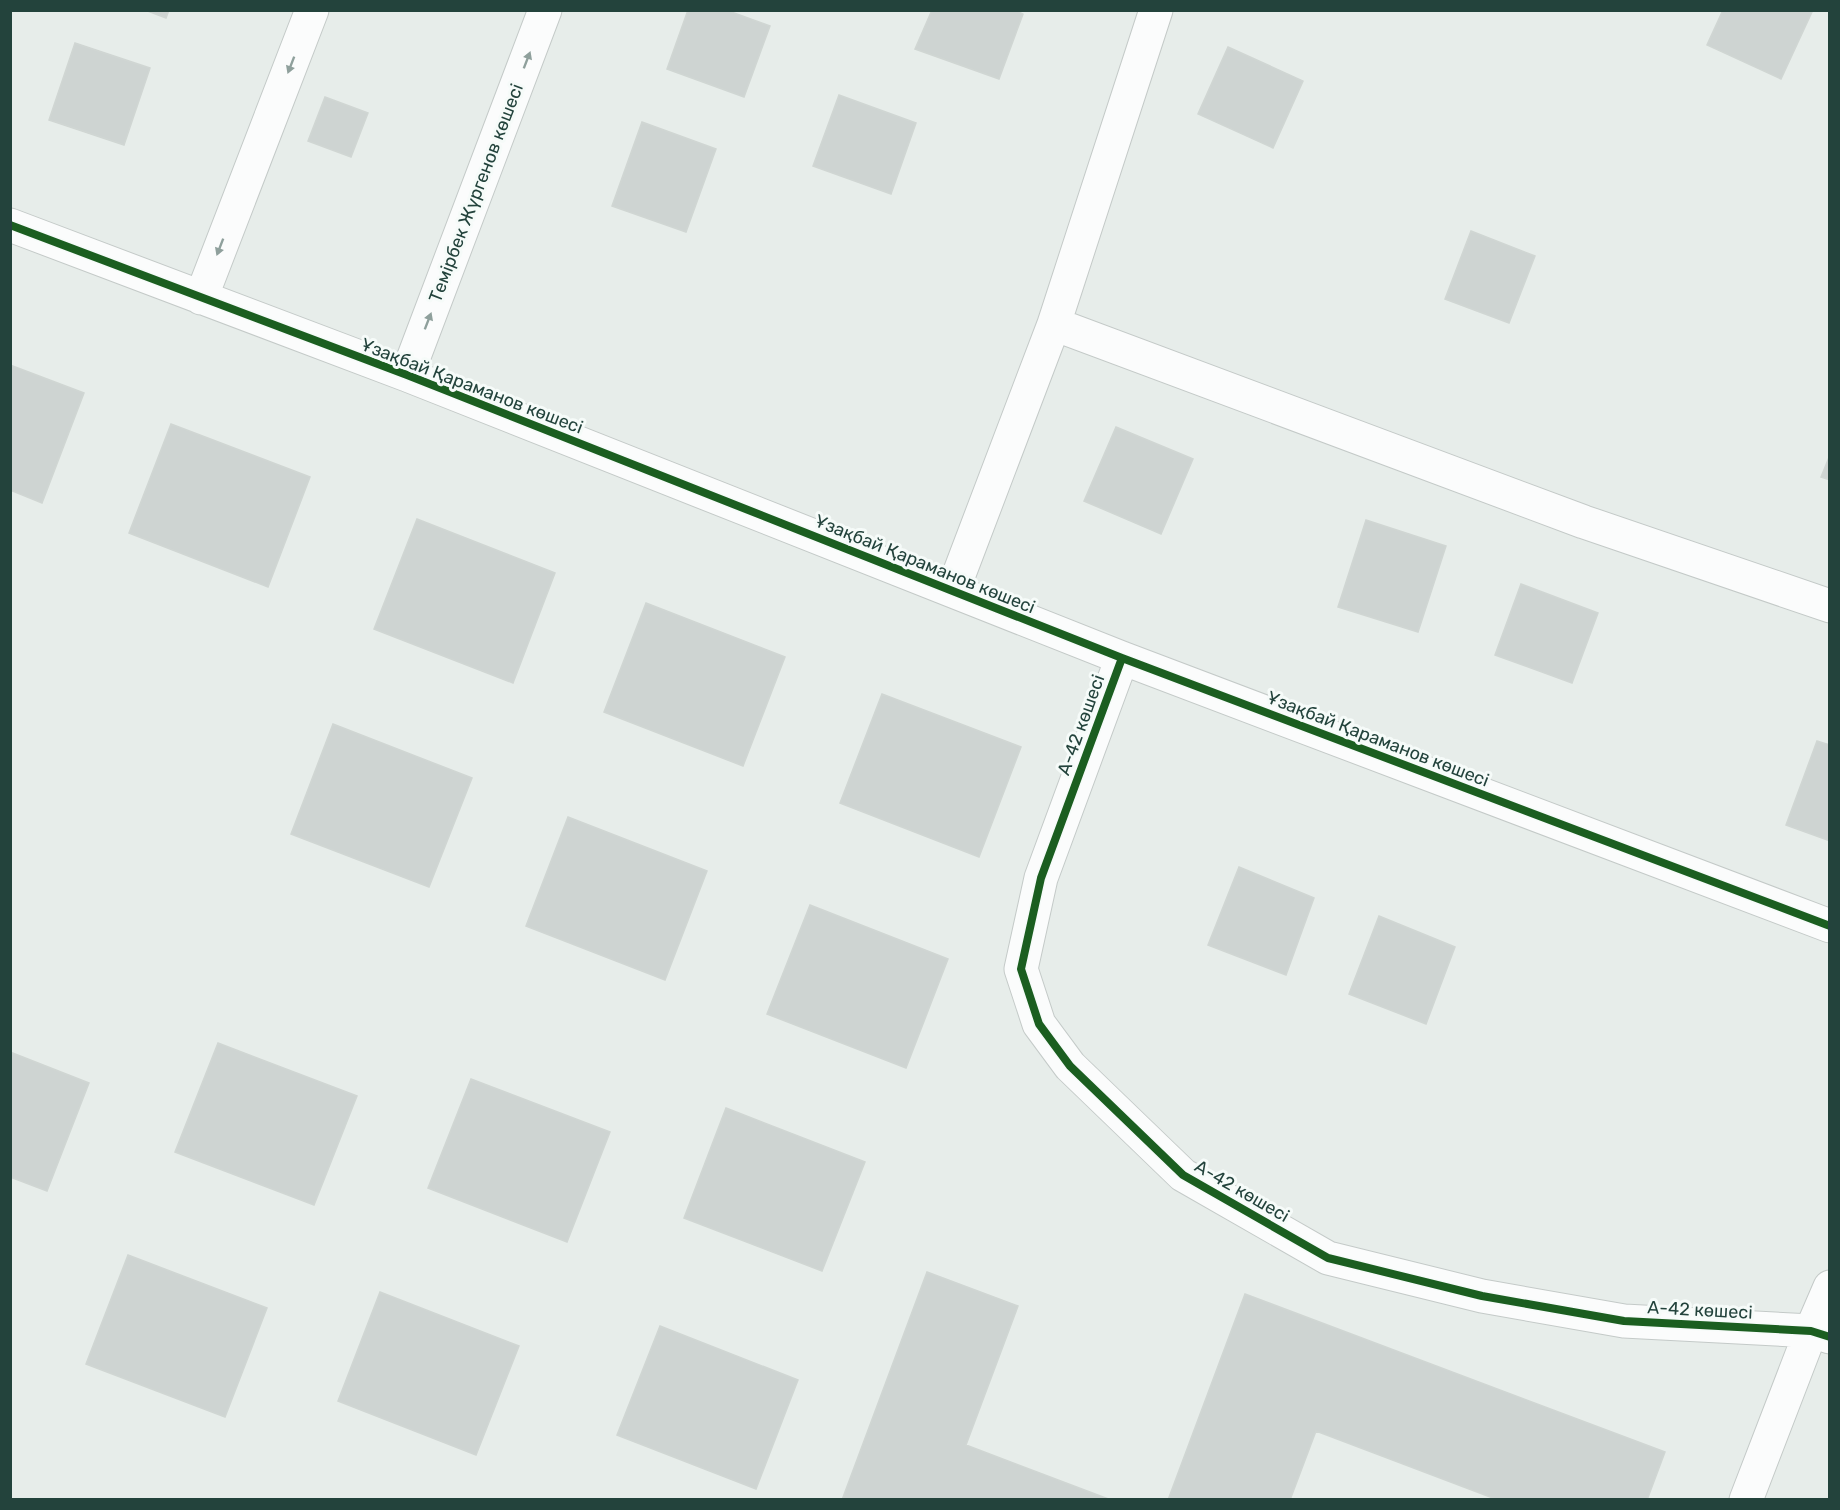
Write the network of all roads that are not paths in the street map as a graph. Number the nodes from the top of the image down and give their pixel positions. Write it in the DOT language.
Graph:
graph roads {
  1 [pos="312,10"];
  2 [pos="545,10"];
  3 [pos="1156,10"];
  4 [pos="10,225"];
  5 [pos="201,298"];
  6 [pos="1054,324"];
  7 [pos="407,375"];
  8 [pos="952,590"];
  9 [pos="1830,606"];
  10 [pos="1122,658"];
  11 [pos="1830,926"];
  12 [pos="1830,1287"];
  13 [pos="1820,1334"];
  14 [pos="1746,1500"];
  1 -- 5 [label="street, one-way"];
  7 -- 2 [label="street, Темірбек Жүргенов көшесі, one-way"];
  3 -- 6 [label="street"];
  4 -- 5 [label="street, Ұзақбай Қараманов көшесі"];
  5 -- 7 [label="street, Ұзақбай Қараманов көшесі"];
  6 -- 8 [label="street"];
  6 -- 9 [label="street"];
  7 -- 8 [label="street, Ұзақбай Қараманов көшесі"];
  8 -- 10 [label="street, Ұзақбай Қараманов көшесі"];
  10 -- 11 [label="street, Ұзақбай Қараманов көшесі"];
  10 -- 13 [label="street, А-42 көшесі"];
  12 -- 13 [label="street"];
  13 -- 14 [label="street"];
}
